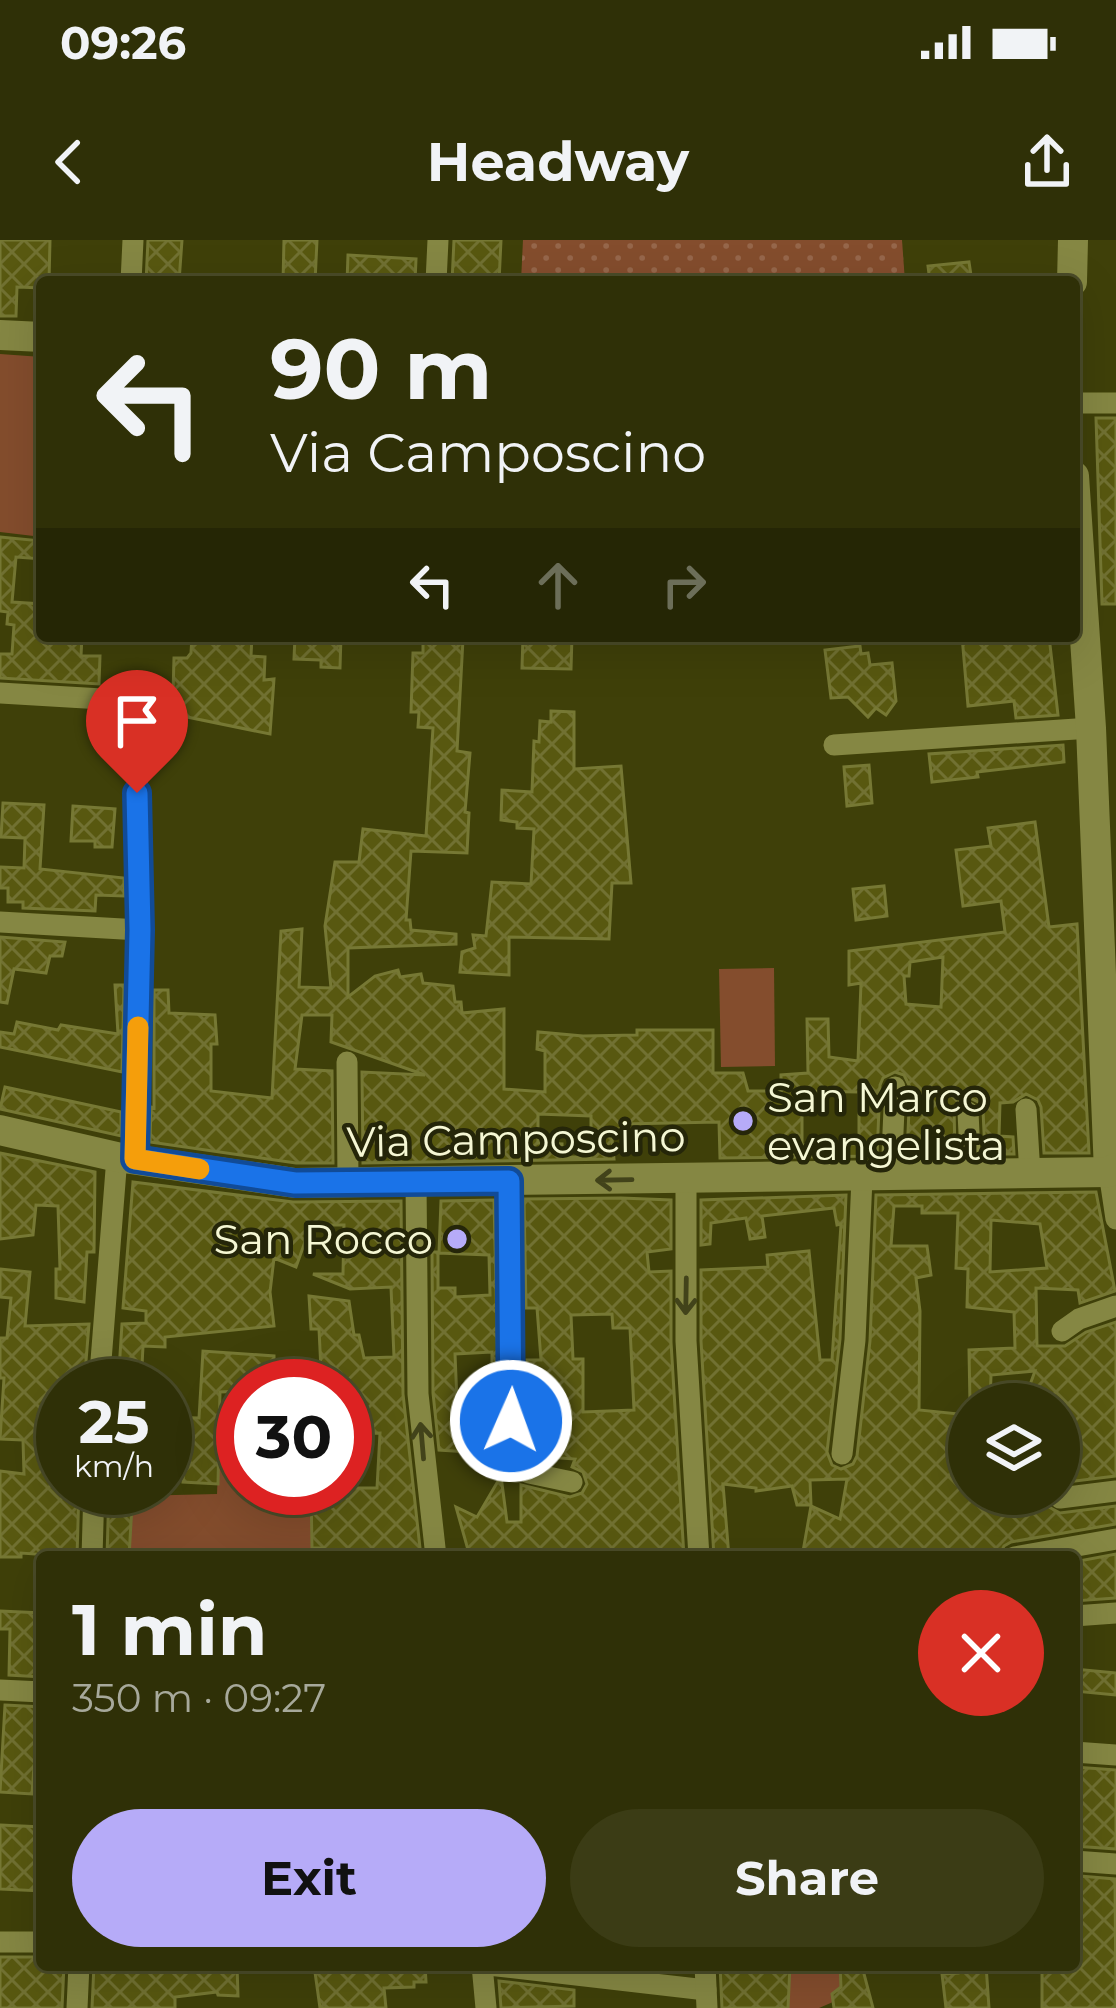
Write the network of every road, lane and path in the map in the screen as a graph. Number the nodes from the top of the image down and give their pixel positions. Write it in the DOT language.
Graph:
graph roads {
  1 [pos="133,240"];
  2 [pos="438,240"];
  3 [pos="1073,240"];
  4 [pos="131,276"];
  5 [pos="436,276"];
  6 [pos="1072,276"];
  7 [pos="0,335"];
  8 [pos="36,337"];
  9 [pos="1080,403"];
  10 [pos="1116,404"];
  11 [pos="1080,566"];
  12 [pos="0,693"];
  13 [pos="1091,728"];
  14 [pos="834,746"];
  15 [pos="0,922"];
  16 [pos="140,930"];
  17 [pos="1109,978"];
  18 [pos="347,1062"];
  19 [pos="895,1087"];
  20 [pos="1027,1109"];
  21 [pos="968,1112"];
  22 [pos="0,1130"];
  23 [pos="126,1158"];
  24 [pos="1113,1170"];
  25 [pos="1030,1174"];
  26 [pos="970,1175"];
  27 [pos="877,1178"];
  28 [pos="686,1179"];
  29 [pos="509,1181"];
  30 [pos="348,1182"];
  31 [pos="416,1182"];
  32 [pos="1116,1219"];
  33 [pos="1116,1306"];
  34 [pos="1062,1331"];
  35 [pos="102,1359"];
  36 [pos="842,1454"];
  37 [pos="572,1482"];
  38 [pos="1116,1491"];
  39 [pos="1080,1496"];
  40 [pos="93,1515"];
  41 [pos="1116,1539"];
  42 [pos="92,1551"];
  43 [pos="435,1551"];
  44 [pos="699,1551"];
  45 [pos="1048,1551"];
  46 [pos="1116,1613"];
  47 [pos="1080,1616"];
  48 [pos="0,1690"];
  49 [pos="36,1692"];
  50 [pos="1080,1753"];
  51 [pos="1116,1756"];
  52 [pos="1080,1861"];
  53 [pos="1116,1864"];
  54 [pos="0,1942"];
  55 [pos="36,1942"];
  56 [pos="79,1971"];
  57 [pos="485,1971"];
  58 [pos="524,1971"];
  59 [pos="706,1999"];
  60 [pos="76,2008"];
  61 [pos="486,2008"];
  1 -- 4 [label="street"];
  2 -- 5 [label="street"];
  3 -- 6 [label="street"];
  7 -- 8 [label="street"];
  9 -- 10 [label="street"];
  11 -- 13 [label="street"];
  12 -- 16 [label="street"];
  13 -- 14 [label="street"];
  13 -- 17 [label="street"];
  15 -- 16 [label="street"];
  16 -- 23 [label="street"];
  17 -- 24 [label="street"];
  18 -- 30 [label="street"];
  19 -- 27 [label="street"];
  20 -- 25 [label="street"];
  21 -- 26 [label="street"];
  22 -- 23 [label="street, Via Camposcino"];
  23 -- 30 [label="street, Via Camposcino"];
  23 -- 35 [label="street"];
  24 -- 25 [label="street, Via Camposcino"];
  24 -- 32 [label="street"];
  25 -- 26 [label="street, Via Camposcino"];
  26 -- 27 [label="street, Via Camposcino"];
  27 -- 28 [label="street, Via Camposcino"];
  27 -- 36 [label="street"];
  28 -- 29 [label="street, Via Camposcino, one-way"];
  28 -- 44 [label="street, one-way"];
  29 -- 31 [label="street, Via Camposcino"];
  29 -- 37 [label="street"];
  30 -- 31 [label="street, Via Camposcino"];
  43 -- 31 [label="street, one-way"];
  33 -- 34 [label="street"];
  38 -- 39 [label="street"];
  40 -- 42 [label="street"];
  41 -- 45 [label="street"];
  46 -- 47 [label="street"];
  48 -- 49 [label="street"];
  50 -- 51 [label="street"];
  52 -- 53 [label="street"];
  54 -- 55 [label="street"];
  56 -- 60 [label="street"];
  57 -- 61 [label="street"];
  58 -- 59 [label="street"];
}
